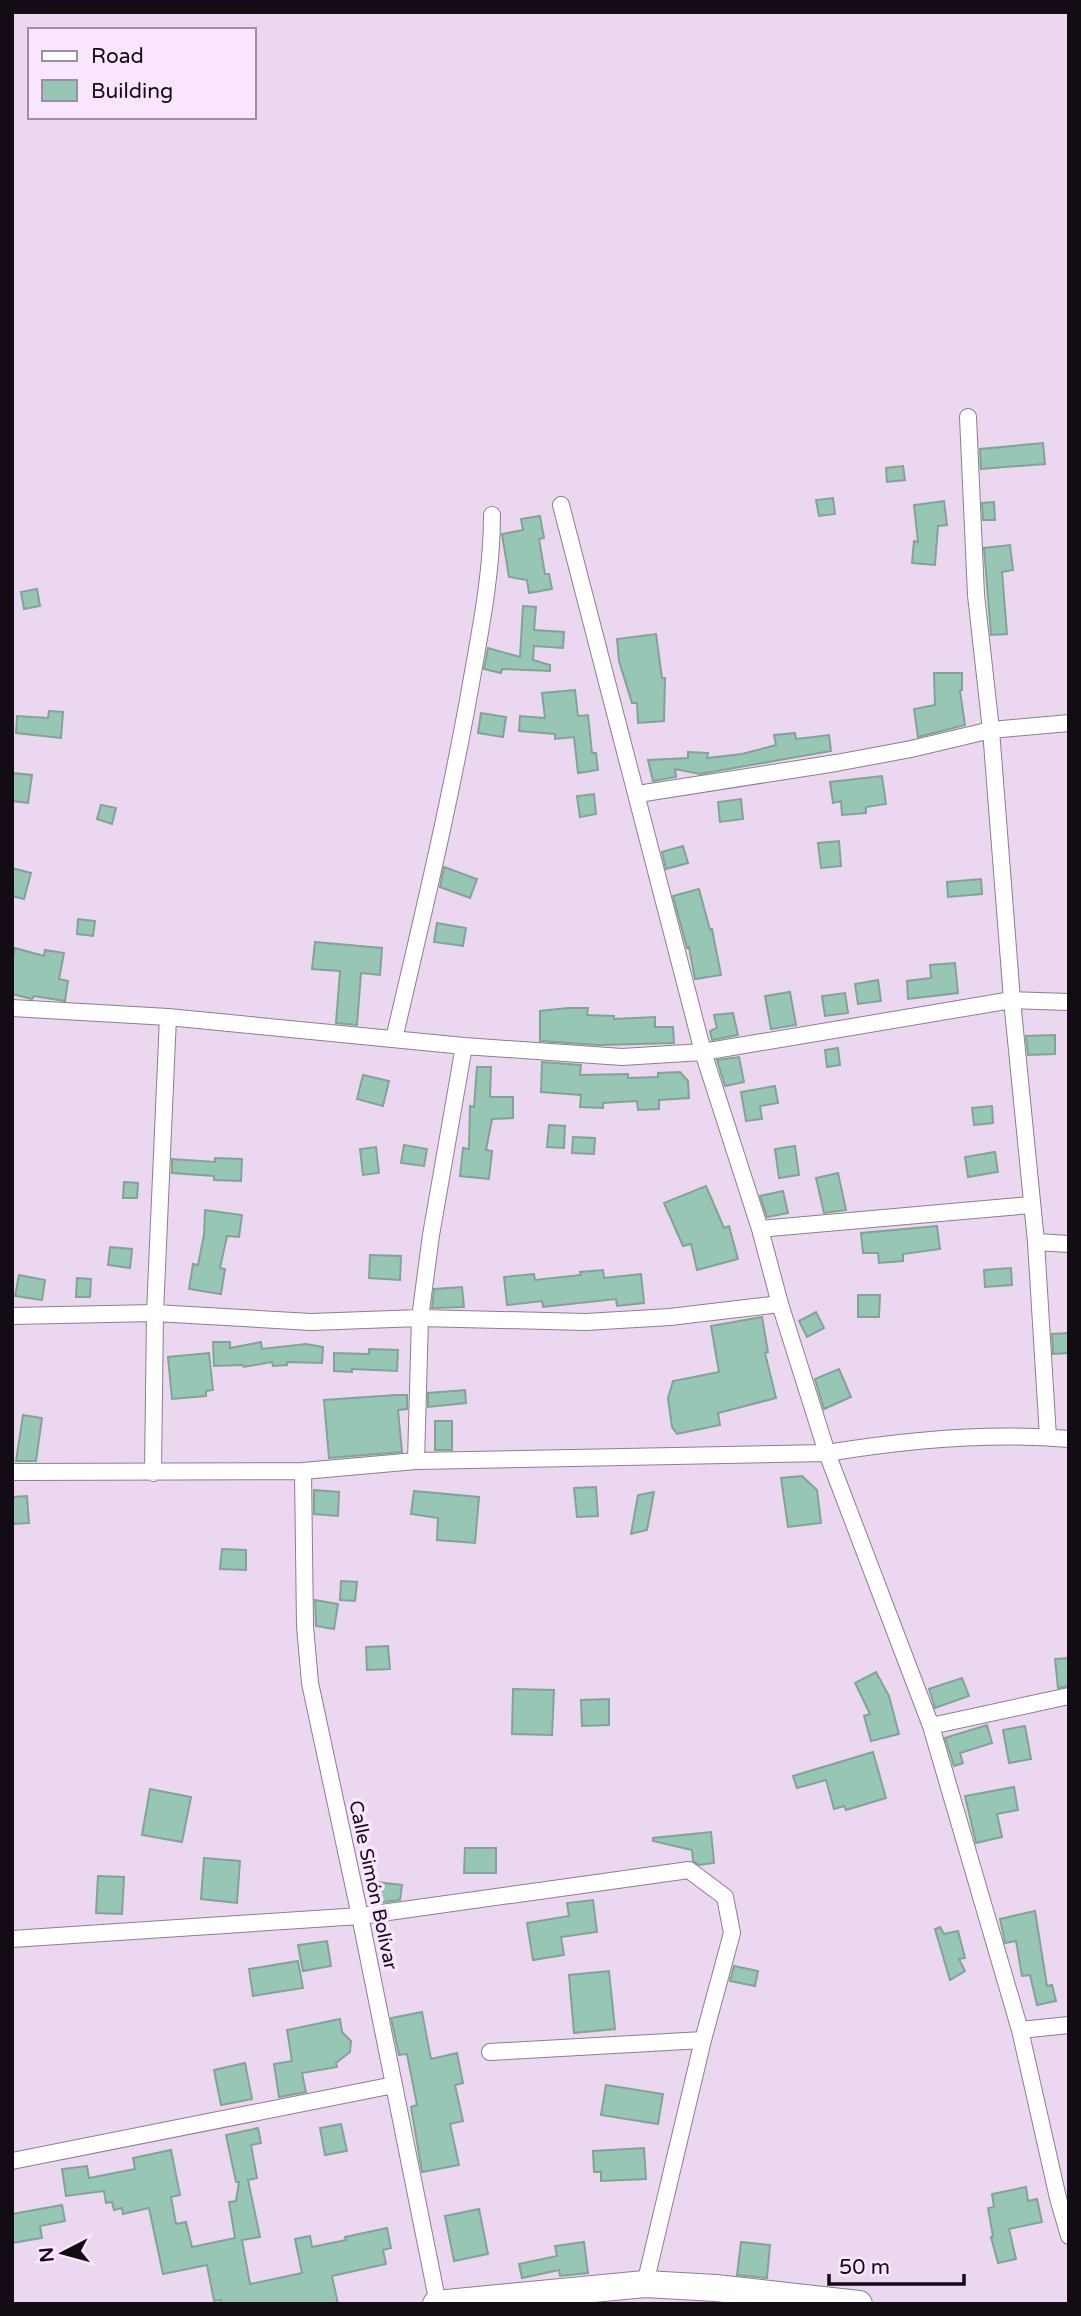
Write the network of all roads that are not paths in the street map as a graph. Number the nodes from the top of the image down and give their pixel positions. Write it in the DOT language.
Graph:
graph roads {
  1 [pos="968,416"];
  2 [pos="561,505"];
  3 [pos="492,515"];
  4 [pos="1069,723"];
  5 [pos="991,730"];
  6 [pos="638,794"];
  7 [pos="1012,1000"];
  8 [pos="1069,1002"];
  9 [pos="12,1008"];
  10 [pos="168,1017"];
  11 [pos="394,1039"];
  12 [pos="464,1046"];
  13 [pos="703,1052"];
  14 [pos="1031,1205"];
  15 [pos="760,1229"];
  16 [pos="1036,1242"];
  17 [pos="1069,1244"];
  18 [pos="780,1304"];
  19 [pos="155,1313"];
  20 [pos="12,1316"];
  21 [pos="420,1318"];
  22 [pos="1048,1437"];
  23 [pos="1069,1439"];
  24 [pos="827,1453"];
  25 [pos="416,1461"];
  26 [pos="303,1471"];
  27 [pos="12,1472"];
  28 [pos="153,1473"];
  29 [pos="1069,1696"];
  30 [pos="931,1726"];
  31 [pos="360,1916"];
  32 [pos="12,1939"];
  33 [pos="1069,2025"];
  34 [pos="1020,2030"];
  35 [pos="703,2040"];
  36 [pos="490,2052"];
  37 [pos="394,2085"];
  38 [pos="12,2161"];
  39 [pos="1068,2229"];
  40 [pos="645,2284"];
  41 [pos="437,2304"];
  42 [pos="859,2304"];
  1 -- 5 [label="street"];
  2 -- 6 [label="street"];
  3 -- 11 [label="street"];
  4 -- 5 [label="street"];
  5 -- 6 [label="street"];
  5 -- 7 [label="street"];
  6 -- 13 [label="street"];
  7 -- 8 [label="street"];
  7 -- 13 [label="street"];
  7 -- 14 [label="street"];
  9 -- 10 [label="street"];
  10 -- 11 [label="street"];
  10 -- 19 [label="street"];
  11 -- 12 [label="street"];
  12 -- 13 [label="street"];
  12 -- 21 [label="street"];
  13 -- 15 [label="street"];
  14 -- 15 [label="street"];
  14 -- 16 [label="street"];
  15 -- 18 [label="street"];
  16 -- 17 [label="street"];
  16 -- 22 [label="street"];
  18 -- 21 [label="street"];
  18 -- 24 [label="street"];
  19 -- 20 [label="street"];
  19 -- 21 [label="street"];
  19 -- 28 [label="street"];
  21 -- 25 [label="street"];
  22 -- 23 [label="street"];
  22 -- 24 [label="street"];
  24 -- 25 [label="street"];
  24 -- 30 [label="street"];
  25 -- 26 [label="street"];
  26 -- 28 [label="street"];
  26 -- 31 [label="street, Calle Simón Bolívar"];
  27 -- 28 [label="street"];
  29 -- 30 [label="street"];
  30 -- 34 [label="street"];
  31 -- 32 [label="street"];
  31 -- 35 [label="street"];
  31 -- 37 [label="street, Calle Simón Bolívar"];
  33 -- 34 [label="street"];
  34 -- 39 [label="street"];
  35 -- 36 [label="street"];
  35 -- 40 [label="street"];
  37 -- 38 [label="street"];
  37 -- 41 [label="street, Calle Simón Bolívar"];
  40 -- 41 [label="main road"];
  40 -- 42 [label="main road"];
}
